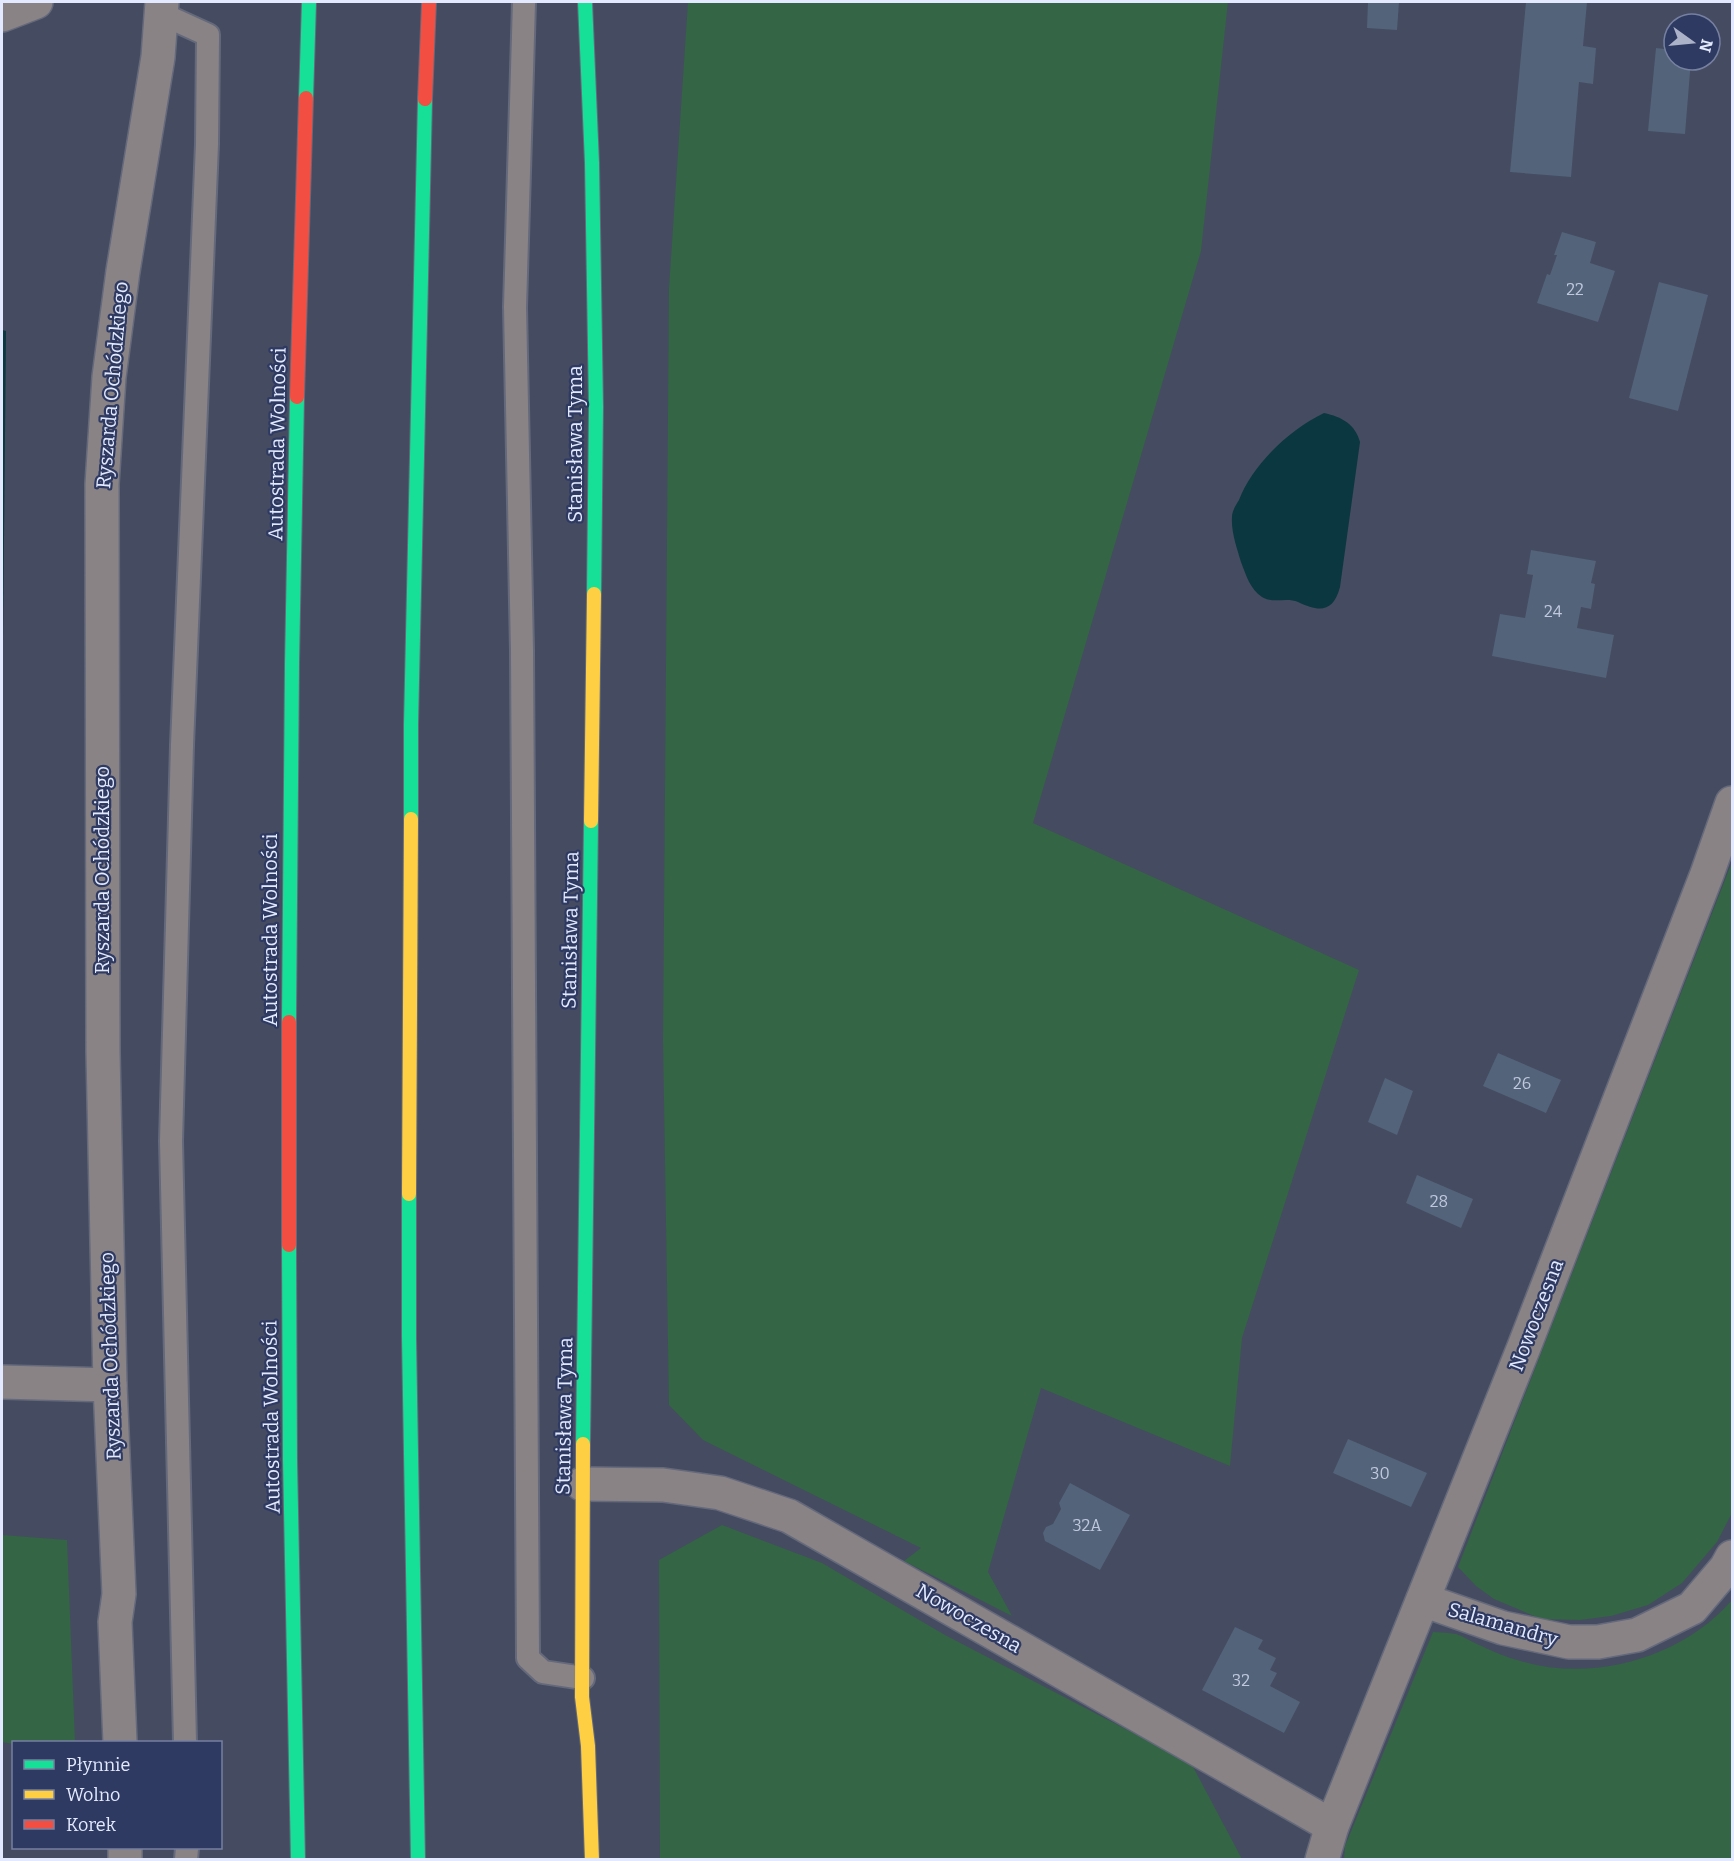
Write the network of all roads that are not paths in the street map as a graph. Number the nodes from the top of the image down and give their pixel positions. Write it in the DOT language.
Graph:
graph roads {
  1 [pos="36,2"];
  2 [pos="309,2"];
  3 [pos="429,2"];
  4 [pos="524,2"];
  5 [pos="585,2"];
  6 [pos="162,8"];
  7 [pos="2,15"];
  8 [pos="1732,803"];
  9 [pos="2,1382"];
  10 [pos="110,1385"];
  11 [pos="582,1484"];
  12 [pos="1732,1557"];
  13 [pos="1423,1600"];
  14 [pos="583,1678"];
  15 [pos="120,1741"];
  16 [pos="185,1741"];
  17 [pos="1332,1826"];
  18 [pos="298,1860"];
  19 [pos="418,1860"];
  20 [pos="592,1860"];
  21 [pos="1323,1860"];
  1 -- 7 [label="street"];
  2 -- 18 [label="main road, Autostrada Wolności"];
  3 -- 19 [label="main road"];
  4 -- 14 [label="lane"];
  5 -- 11 [label="main road, Stanisława Tyma"];
  6 -- 10 [label="street, Ryszarda Ochódzkiego"];
  6 -- 16 [label="lane"];
  8 -- 13 [label="street, Nowoczesna"];
  9 -- 10 [label="street"];
  10 -- 15 [label="street, Ryszarda Ochódzkiego"];
  11 -- 14 [label="main road, Stanisława Tyma"];
  11 -- 17 [label="street, Nowoczesna"];
  12 -- 13 [label="street, Salamandry"];
  13 -- 17 [label="street, Nowoczesna"];
  14 -- 20 [label="main road, Stanisława Tyma"];
  17 -- 21 [label="street, Nowoczesna"];
}
